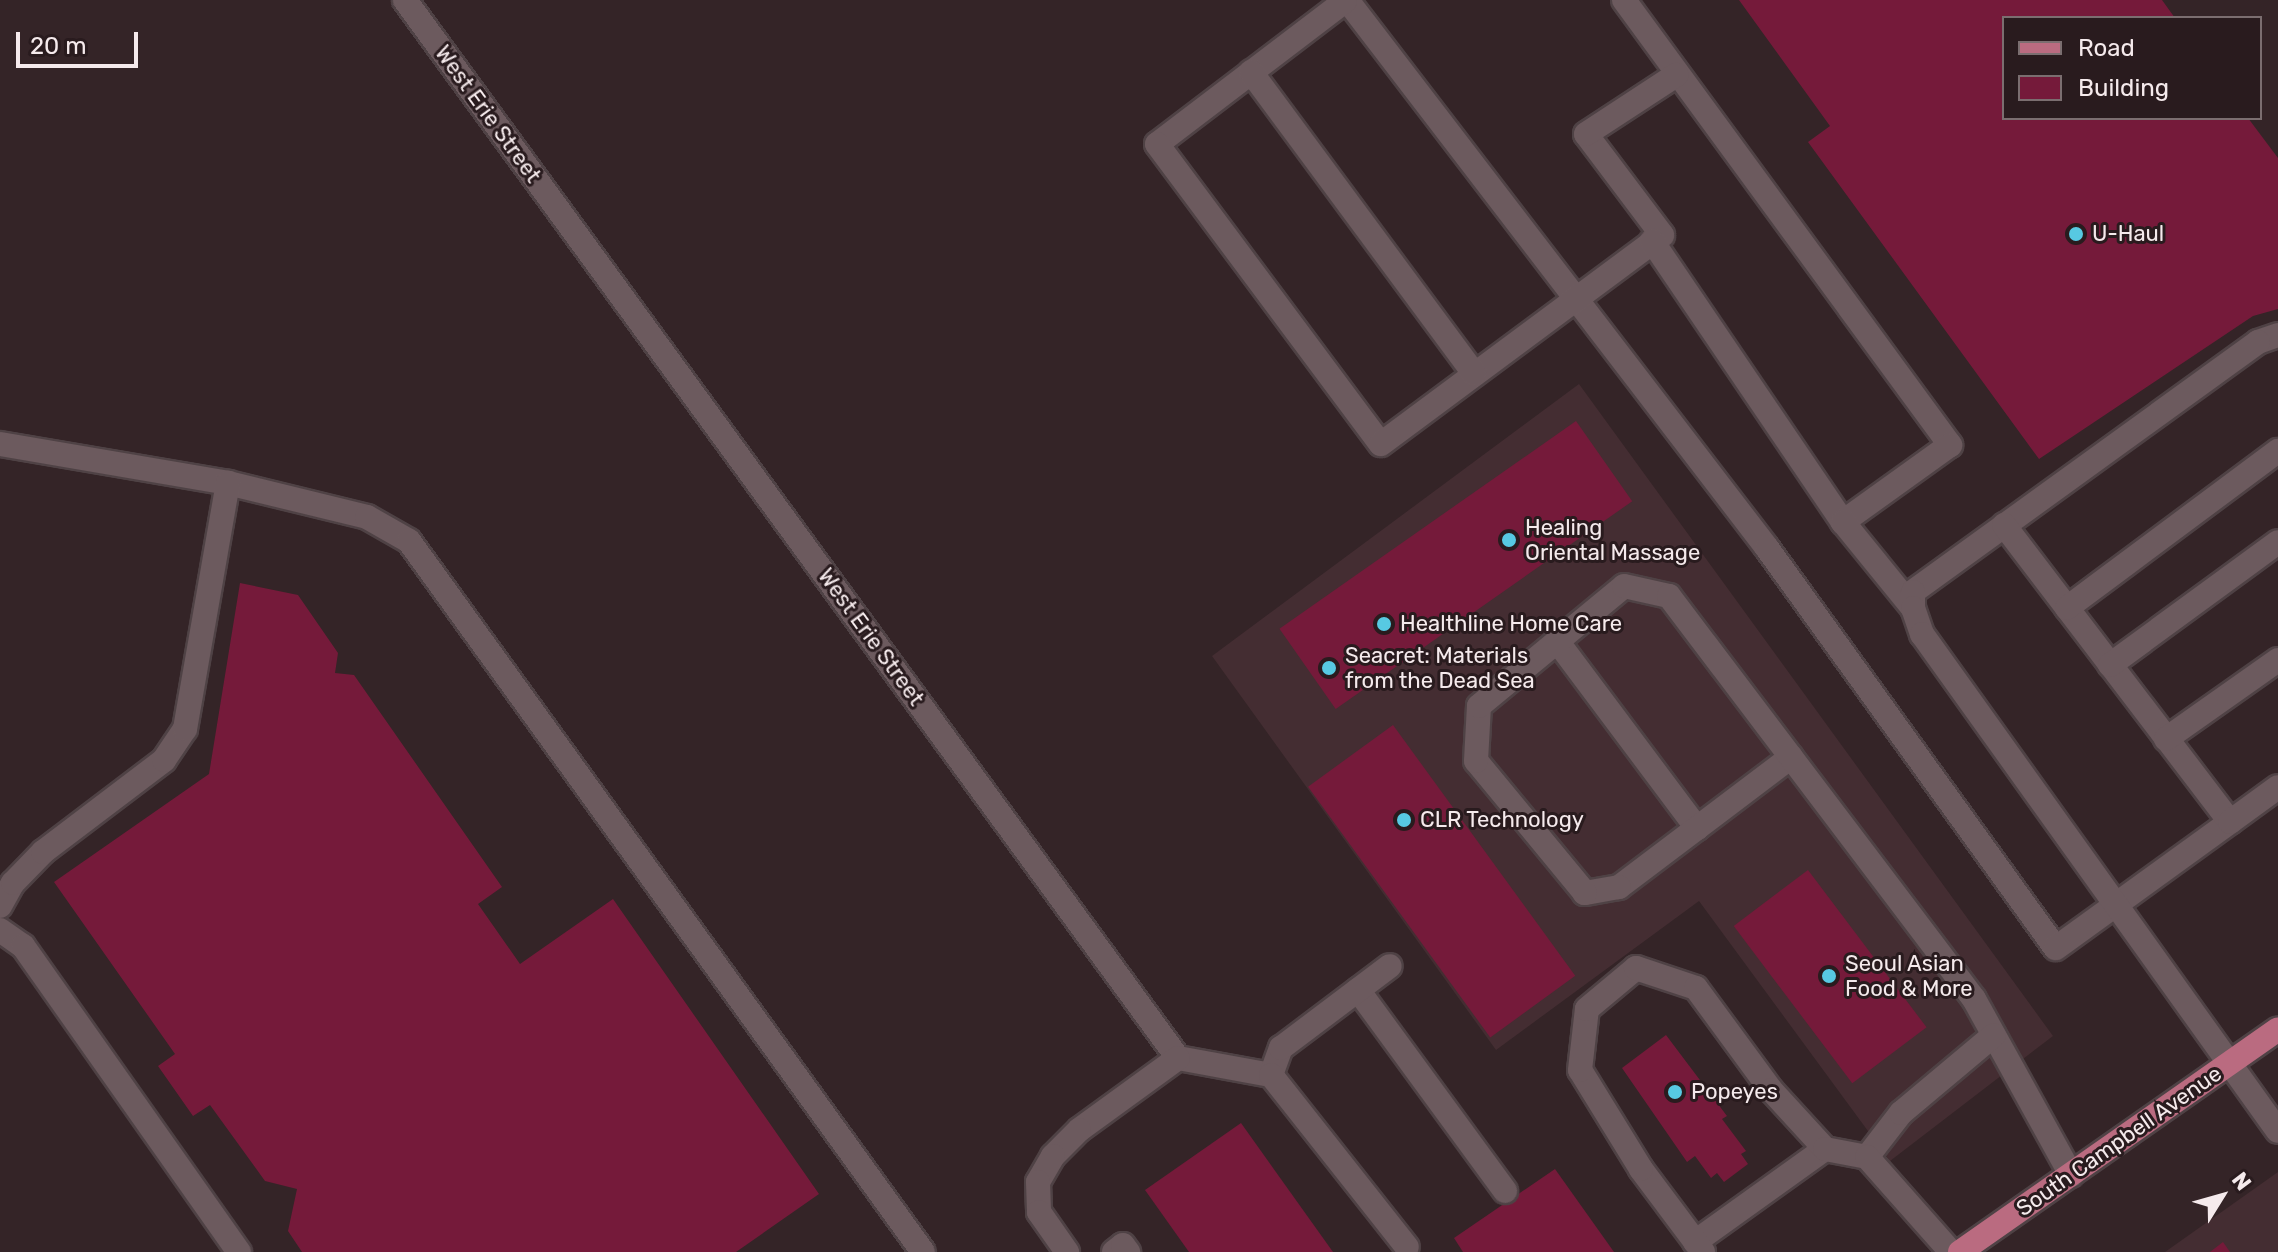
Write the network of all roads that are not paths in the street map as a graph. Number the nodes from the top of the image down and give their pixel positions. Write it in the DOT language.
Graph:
graph roads {
  1 [pos="405,0"];
  2 [pos="1624,0"];
  3 [pos="1346,1"];
  4 [pos="1251,72"];
  5 [pos="1676,75"];
  6 [pos="1652,241"];
  7 [pos="1573,298"];
  8 [pos="2278,335"];
  9 [pos="1474,373"];
  10 [pos="0,444"];
  11 [pos="2278,451"];
  12 [pos="228,483"];
  13 [pos="1843,522"];
  14 [pos="2004,525"];
  15 [pos="2278,542"];
  16 [pos="1913,608"];
  17 [pos="2067,608"];
  18 [pos="1557,641"];
  19 [pos="2278,660"];
  20 [pos="2110,665"];
  21 [pos="2166,739"];
  22 [pos="1791,757"];
  23 [pos="2278,787"];
  24 [pos="2230,822"];
  25 [pos="1697,828"];
  26 [pos="2115,902"];
  27 [pos="0,906"];
  28 [pos="0,930"];
  29 [pos="1390,966"];
  30 [pos="1358,990"];
  31 [pos="2278,1029"];
  32 [pos="1994,1035"];
  33 [pos="1178,1058"];
  34 [pos="2230,1063"];
  35 [pos="1271,1075"];
  36 [pos="2278,1131"];
  37 [pos="1825,1149"];
  38 [pos="1867,1157"];
  39 [pos="2071,1175"];
  40 [pos="1505,1191"];
  41 [pos="1407,1247"];
  42 [pos="1699,1247"];
  43 [pos="239,1252"];
  44 [pos="923,1252"];
  45 [pos="1067,1252"];
  46 [pos="1114,1252"];
  47 [pos="1128,1252"];
  48 [pos="1951,1252"];
  49 [pos="1960,1252"];
  1 -- 33 [label="street, West Erie Street"];
  2 -- 5 [label="street"];
  3 -- 4 [label="street"];
  3 -- 7 [label="street"];
  4 -- 9 [label="street"];
  4 -- 9 [label="street"];
  5 -- 6 [label="street"];
  5 -- 13 [label="street"];
  6 -- 7 [label="street"];
  6 -- 13 [label="street"];
  7 -- 9 [label="street"];
  7 -- 26 [label="street"];
  8 -- 14 [label="street"];
  10 -- 12 [label="street"];
  11 -- 17 [label="street"];
  12 -- 27 [label="street"];
  12 -- 44 [label="street"];
  13 -- 16 [label="street"];
  14 -- 16 [label="street"];
  14 -- 17 [label="street"];
  15 -- 20 [label="street"];
  16 -- 26 [label="street"];
  17 -- 20 [label="street"];
  18 -- 22 [label="street"];
  18 -- 25 [label="street"];
  18 -- 25 [label="street"];
  19 -- 21 [label="street"];
  20 -- 21 [label="street"];
  21 -- 24 [label="street"];
  22 -- 25 [label="street"];
  22 -- 32 [label="street"];
  23 -- 24 [label="street"];
  24 -- 26 [label="street"];
  26 -- 34 [label="street"];
  28 -- 43 [label="street"];
  29 -- 30 [label="street"];
  30 -- 35 [label="street"];
  30 -- 40 [label="street"];
  31 -- 34 [label="main road, South Campbell Avenue"];
  32 -- 38 [label="street"];
  32 -- 39 [label="street"];
  33 -- 35 [label="street"];
  33 -- 45 [label="street"];
  34 -- 36 [label="street"];
  34 -- 39 [label="main road, South Campbell Avenue"];
  35 -- 41 [label="street"];
  37 -- 38 [label="street"];
  37 -- 42 [label="street"];
  37 -- 42 [label="street"];
  38 -- 48 [label="street"];
  39 -- 49 [label="main road, South Campbell Avenue"];
  46 -- 47 [label="street"];
}
